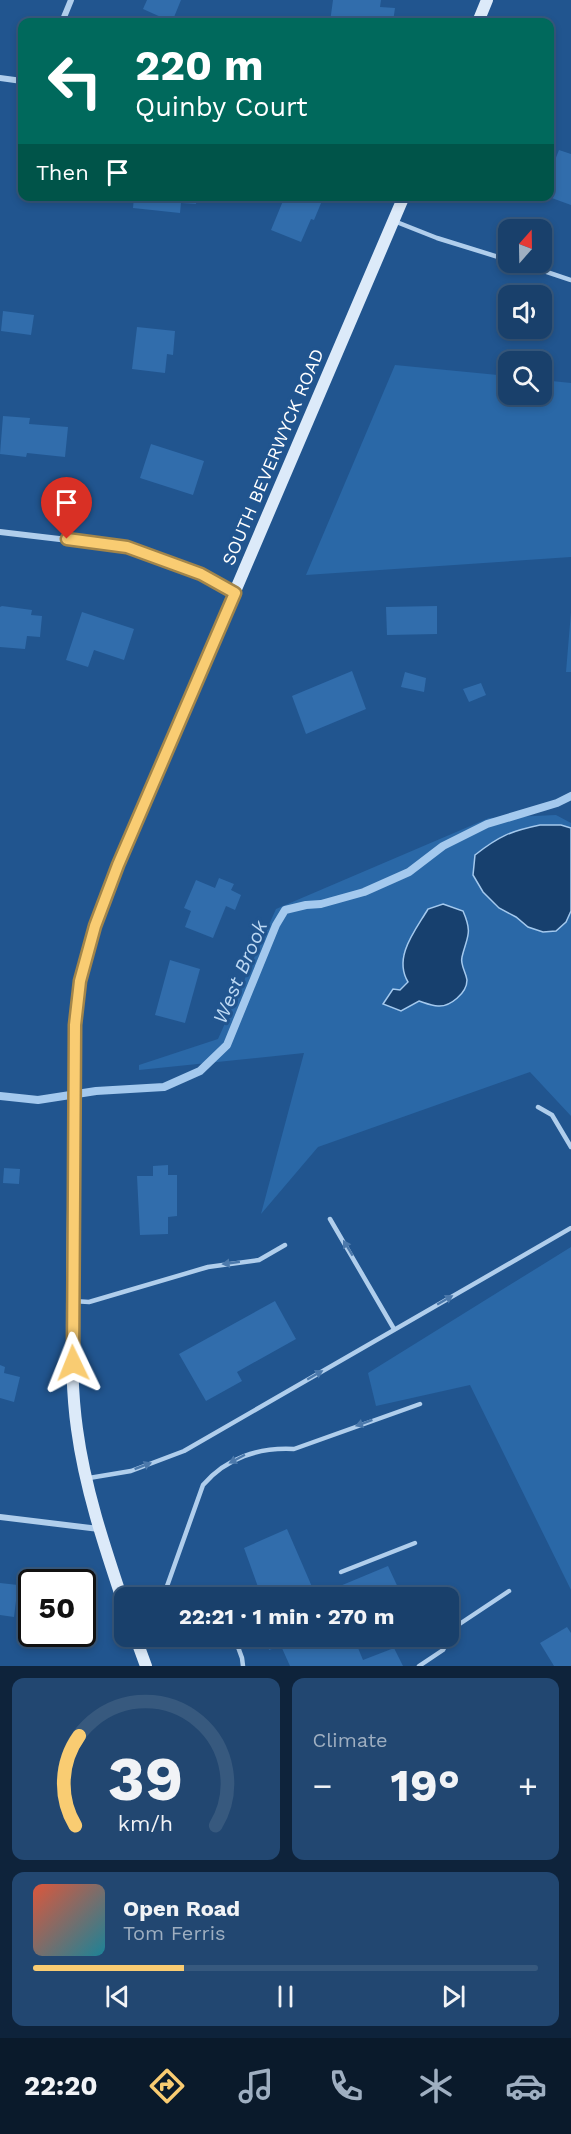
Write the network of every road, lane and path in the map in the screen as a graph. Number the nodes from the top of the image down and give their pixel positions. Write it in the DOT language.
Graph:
graph roads {
  1 [pos="71,0"];
  2 [pos="487,0"];
  3 [pos="64,18"];
  4 [pos="479,18"];
  5 [pos="0,78"];
  6 [pos="18,80"];
  7 [pos="402,201"];
  8 [pos="394,221"];
  9 [pos="498,257"];
  10 [pos="550,273"];
  11 [pos="571,280"];
  12 [pos="0,532"];
  13 [pos="235,593"];
  14 [pos="538,1107"];
  15 [pos="571,1147"];
  16 [pos="330,1219"];
  17 [pos="571,1228"];
  18 [pos="285,1245"];
  19 [pos="72,1301"];
  20 [pos="394,1329"];
  21 [pos="420,1404"];
  22 [pos="86,1478"];
  23 [pos="0,1517"];
  24 [pos="100,1529"];
  25 [pos="415,1543"];
  26 [pos="341,1572"];
  27 [pos="121,1587"];
  28 [pos="167,1587"];
  29 [pos="509,1591"];
  30 [pos="139,1647"];
  31 [pos="239,1647"];
  32 [pos="146,1666"];
  33 [pos="243,1666"];
  34 [pos="419,1666"];
  1 -- 3 [label="street"];
  2 -- 4 [label="main road"];
  5 -- 6 [label="street"];
  7 -- 8 [label="main road, SOUTH BEVERWYCK ROAD"];
  8 -- 9 [label="lane"];
  8 -- 13 [label="main road, SOUTH BEVERWYCK ROAD"];
  10 -- 11 [label="lane"];
  12 -- 13 [label="street"];
  13 -- 19 [label="main road, SOUTH BEVERWYCK ROAD"];
  14 -- 15 [label="lane"];
  20 -- 16 [label="lane, one-way"];
  20 -- 17 [label="lane, one-way"];
  18 -- 19 [label="lane, one-way"];
  19 -- 22 [label="main road, SOUTH BEVERWYCK ROAD"];
  22 -- 20 [label="lane, one-way"];
  21 -- 28 [label="lane, one-way"];
  22 -- 24 [label="main road, SOUTH BEVERWYCK ROAD"];
  23 -- 24 [label="street"];
  24 -- 27 [label="main road, SOUTH BEVERWYCK ROAD"];
  25 -- 26 [label="lane"];
  29 -- 34 [label="lane"];
  30 -- 32 [label="main road"];
  31 -- 33 [label="lane"];
}
